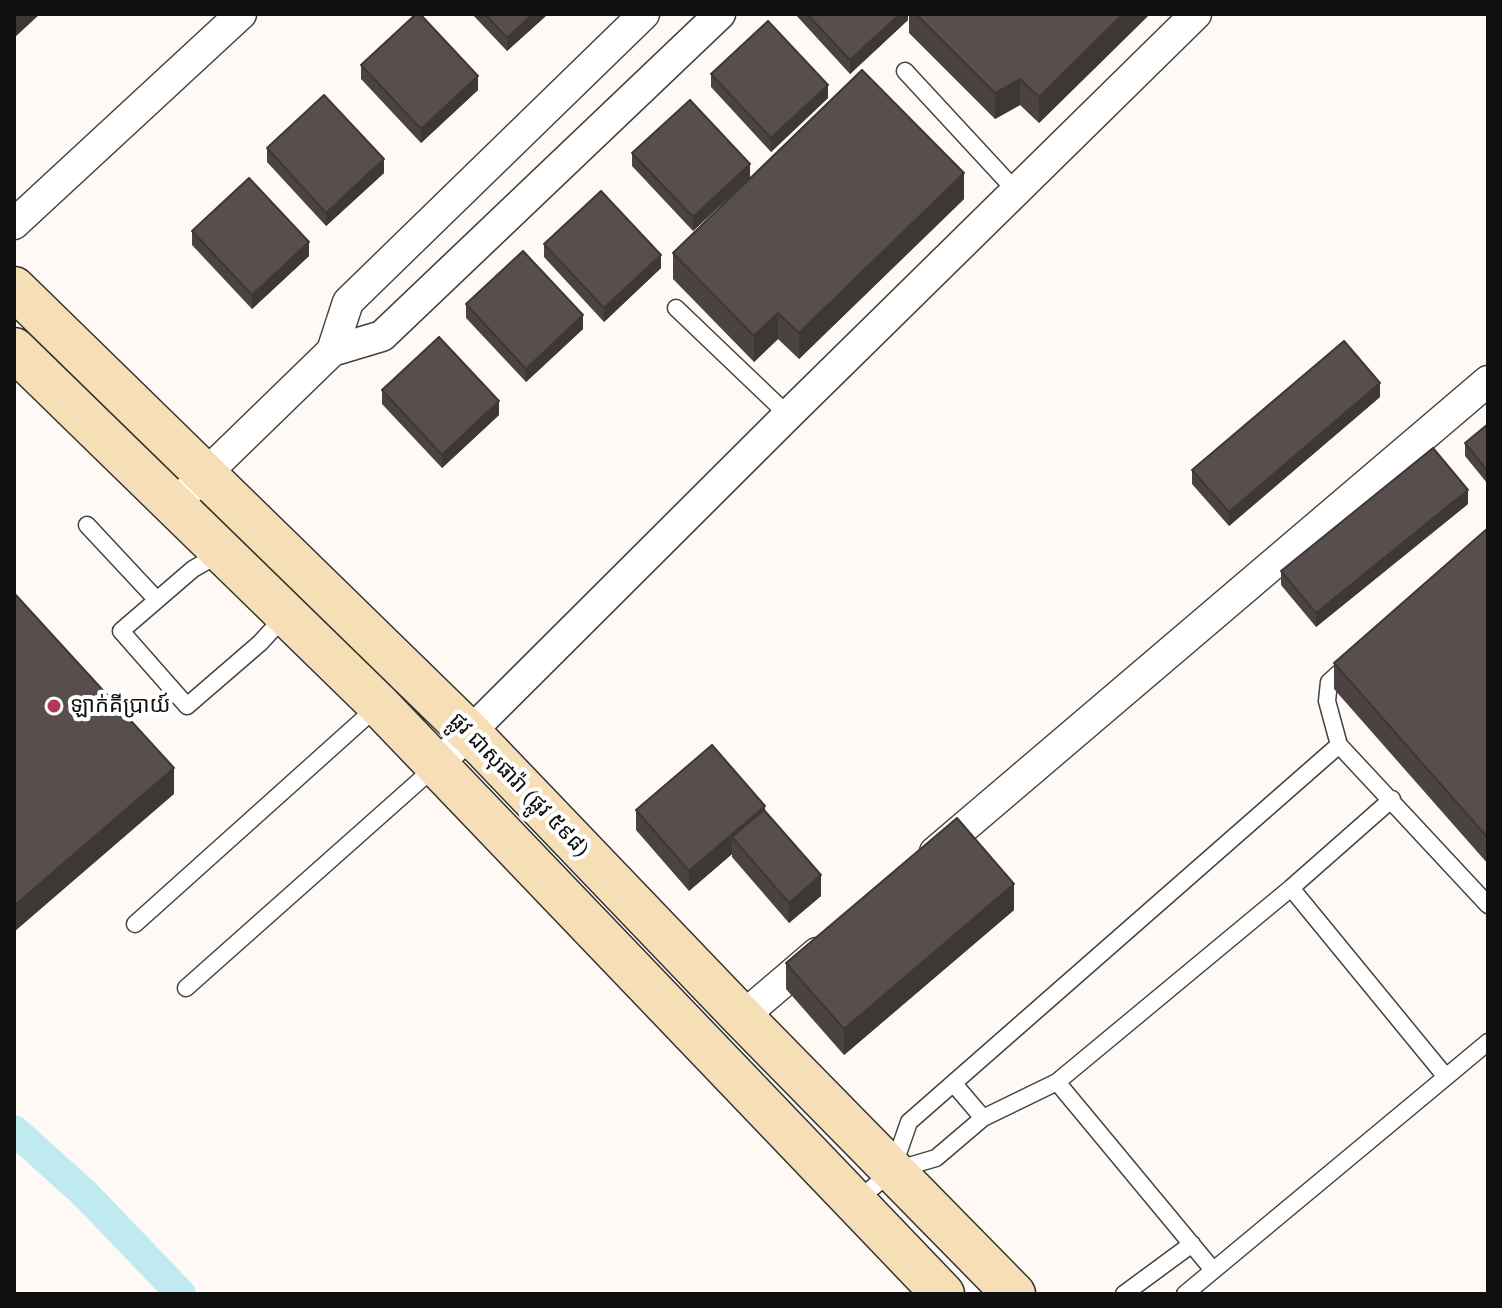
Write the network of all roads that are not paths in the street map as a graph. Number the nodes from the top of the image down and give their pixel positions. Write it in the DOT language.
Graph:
graph roads {
  1 [pos="241,14"];
  2 [pos="644,14"];
  3 [pos="720,14"];
  4 [pos="1196,14"];
  5 [pos="905,71"];
  6 [pos="1016,191"];
  7 [pos="14,224"];
  8 [pos="14,288"];
  9 [pos="676,308"];
  10 [pos="14,349"];
  11 [pos="332,351"];
  12 [pos="1488,381"];
  13 [pos="788,415"];
  14 [pos="204,474"];
  15 [pos="173,506"];
  16 [pos="87,525"];
  17 [pos="237,537"];
  18 [pos="157,600"];
  19 [pos="285,616"];
  20 [pos="1363,651"];
  21 [pos="379,705"];
  22 [pos="469,732"];
  23 [pos="1339,745"];
  24 [pos="437,765"];
  25 [pos="1392,799"];
  26 [pos="920,866"];
  27 [pos="1291,888"];
  28 [pos="1488,905"];
  29 [pos="135,924"];
  30 [pos="835,938"];
  31 [pos="186,988"];
  32 [pos="742,1017"];
  33 [pos="1488,1042"];
  34 [pos="1446,1077"];
  35 [pos="1057,1082"];
  36 [pos="954,1084"];
  37 [pos="983,1118"];
  38 [pos="892,1171"];
  39 [pos="855,1202"];
  40 [pos="1192,1244"];
  41 [pos="1213,1270"];
  42 [pos="961,1282"];
  43 [pos="1014,1294"];
  44 [pos="1124,1294"];
  45 [pos="1185,1294"];
  1 -- 7 [label="street"];
  2 -- 11 [label="street"];
  3 -- 11 [label="street"];
  4 -- 6 [label="street"];
  5 -- 6 [label="lane"];
  6 -- 13 [label="street"];
  8 -- 14 [label="main road, ផ្លូវ ជាសុផារ៉ា (ផ្លូវ ៥៩៨)"];
  9 -- 13 [label="lane"];
  10 -- 15 [label="main road, ផ្លូវ ជាសុផារ៉ា (ផ្លូវ ៥៩៨)"];
  11 -- 14 [label="street"];
  12 -- 26 [label="street"];
  13 -- 22 [label="street"];
  14 -- 15 [label="street"];
  14 -- 17 [label="main road, ផ្លូវ ជាសុផារ៉ា (ផ្លូវ ៥៩៨)"];
  15 -- 17 [label="main road, ផ្លូវ ជាសុផារ៉ា (ផ្លូវ ៥៩៨)"];
  16 -- 18 [label="lane"];
  17 -- 18 [label="lane"];
  17 -- 19 [label="main road, ផ្លូវ ជាសុផារ៉ា (ផ្លូវ ៥៩៨)"];
  17 -- 22 [label="main road, ផ្លូវ ជាសុផារ៉ា (ផ្លូវ ៥៩៨)"];
  18 -- 19 [label="lane"];
  19 -- 21 [label="main road, ផ្លូវ ជាសុផារ៉ា (ផ្លូវ ៥៩៨)"];
  20 -- 23 [label="lane"];
  21 -- 24 [label="main road, ផ្លូវ ជាសុផារ៉ា (ផ្លូវ ៥៩៨)"];
  21 -- 29 [label="lane"];
  22 -- 24 [label="street"];
  22 -- 32 [label="main road, ផ្លូវ ជាសុផារ៉ា (ផ្លូវ ៥៩៨)"];
  23 -- 25 [label="lane"];
  23 -- 36 [label="lane"];
  24 -- 31 [label="lane"];
  24 -- 39 [label="main road, ផ្លូវ ជាសុផារ៉ា (ផ្លូវ ៥៩៨)"];
  25 -- 27 [label="lane"];
  25 -- 28 [label="lane"];
  27 -- 34 [label="lane"];
  27 -- 35 [label="lane"];
  30 -- 32 [label="street"];
  32 -- 38 [label="main road, ផ្លូវ ជាសុផារ៉ា (ផ្លូវ ៥៩៨)"];
  33 -- 34 [label="lane"];
  34 -- 41 [label="lane"];
  35 -- 37 [label="lane"];
  35 -- 40 [label="lane"];
  36 -- 37 [label="lane"];
  36 -- 38 [label="lane"];
  37 -- 38 [label="lane"];
  38 -- 39 [label="lane"];
  38 -- 42 [label="main road, ផ្លូវ ជាសុផារ៉ា (ផ្លូវ ៥៩៨)"];
  39 -- 42 [label="main road, ផ្លូវ ជាសុផារ៉ា (ផ្លូវ ៥៩៨)"];
  40 -- 41 [label="lane"];
  40 -- 44 [label="lane"];
  41 -- 45 [label="lane"];
  42 -- 43 [label="main road, ផ្លូវ ជាសុផារ៉ា (ផ្លូវ ៥៩៨)"];
}
